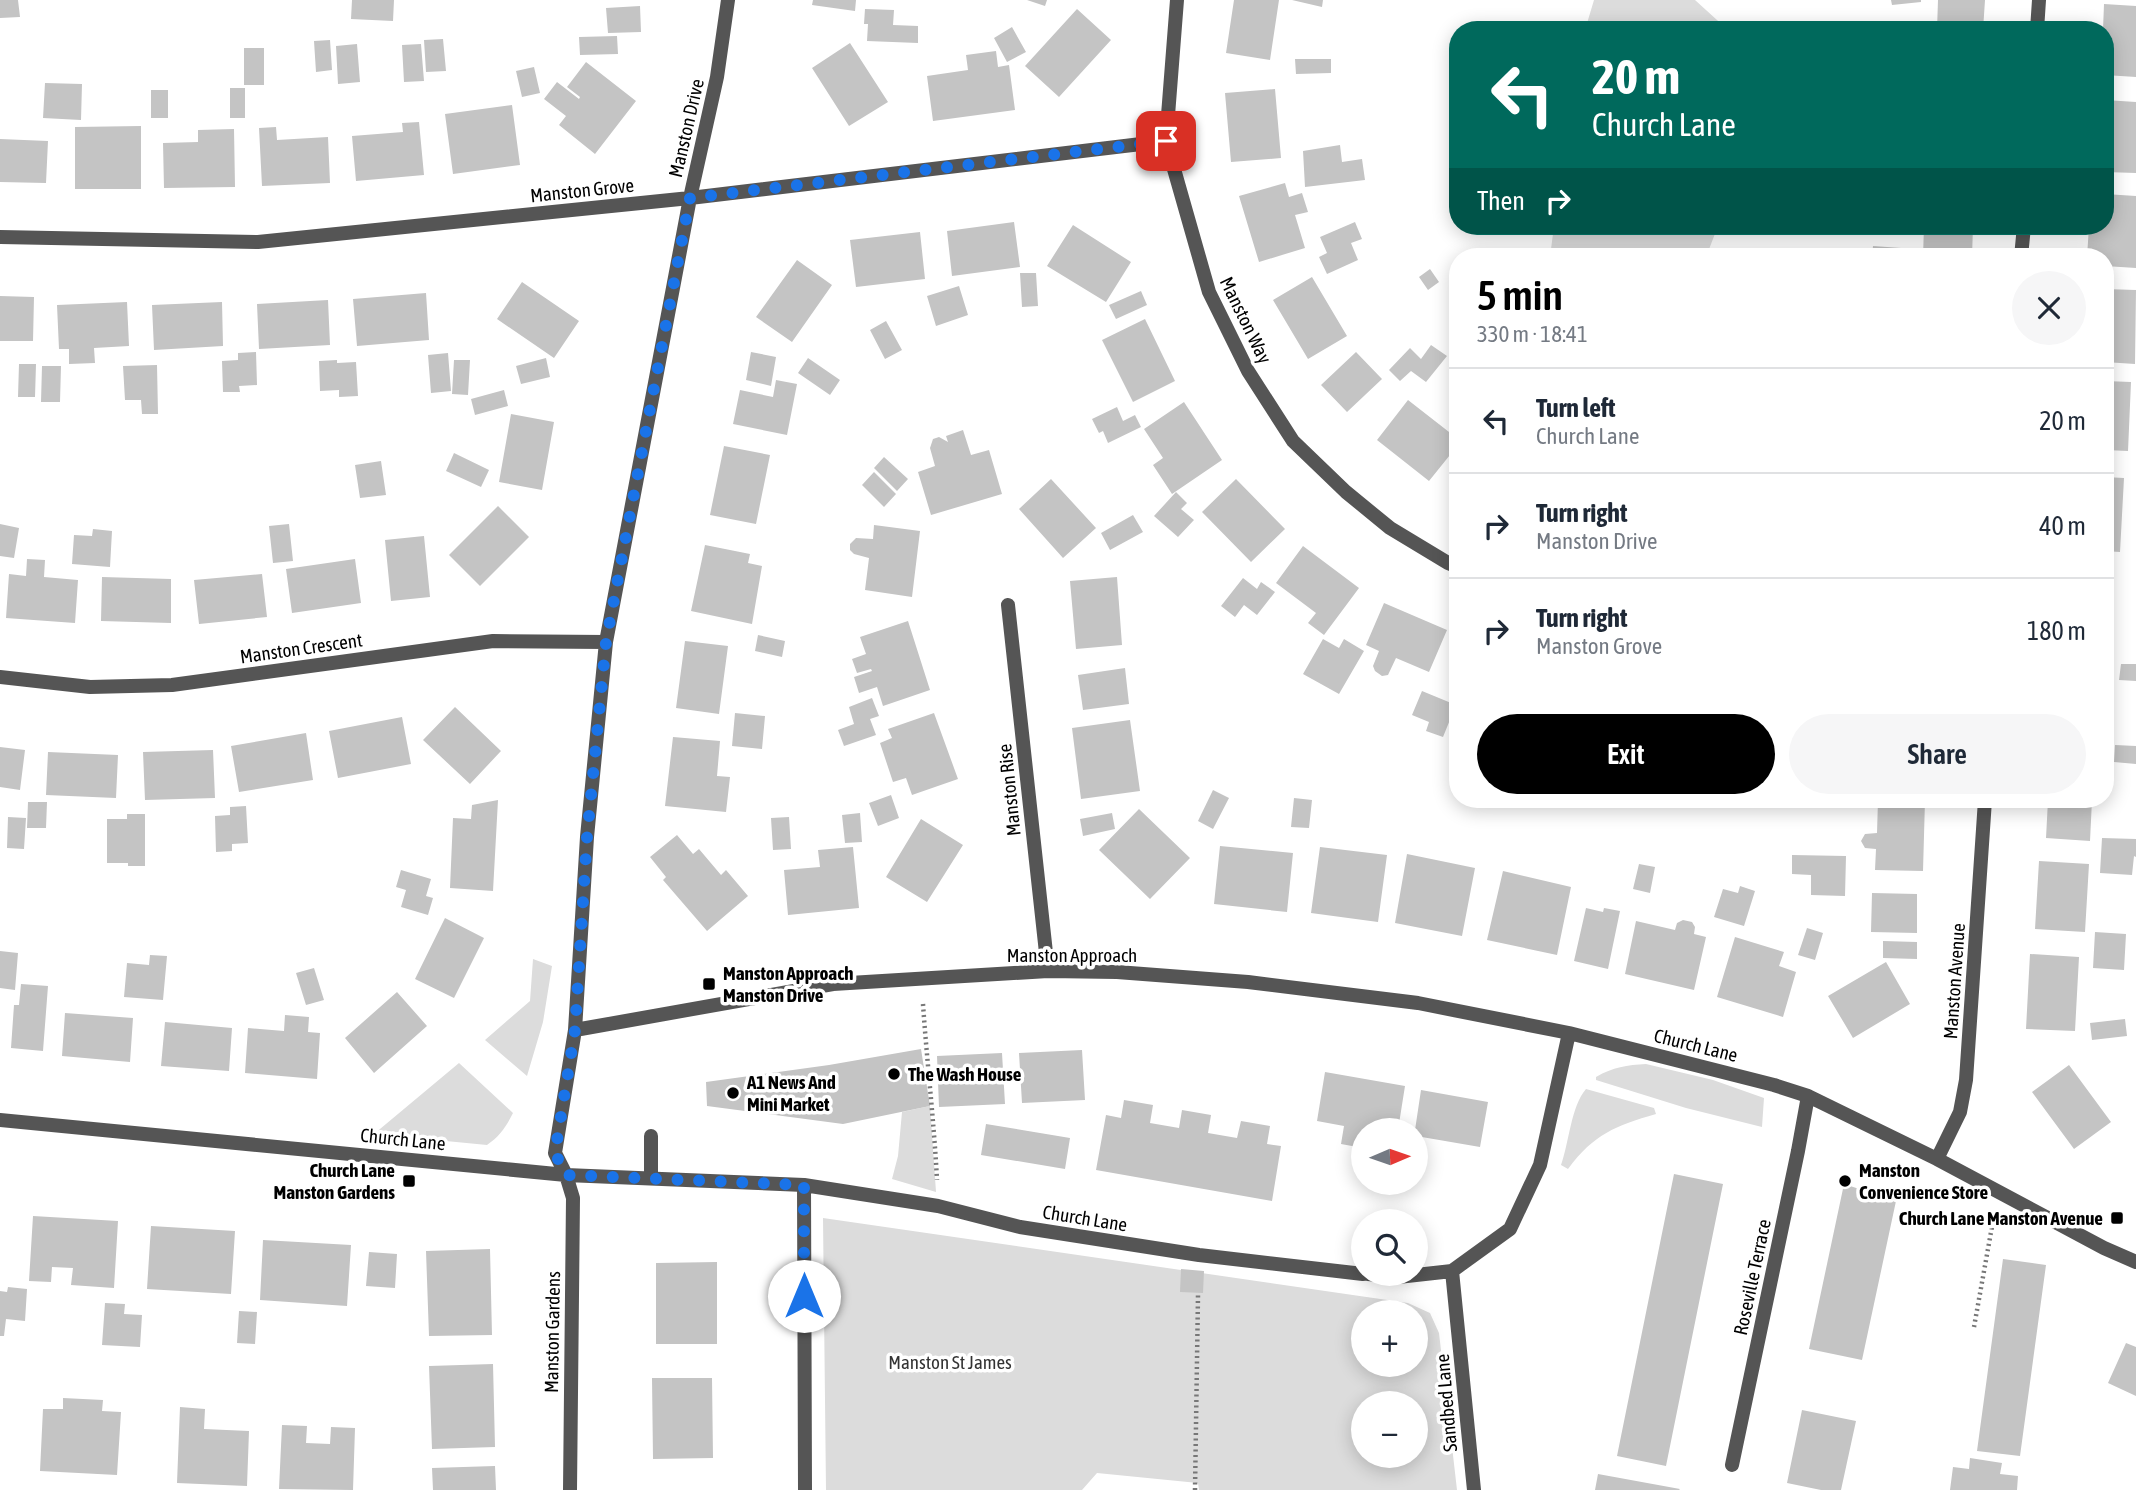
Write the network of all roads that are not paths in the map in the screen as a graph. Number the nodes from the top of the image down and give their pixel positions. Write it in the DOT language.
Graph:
graph roads {
  1 [pos="728,0"];
  2 [pos="1177,0"];
  3 [pos="2039,0"];
  4 [pos="2038,21"];
  5 [pos="1166,141"];
  6 [pos="690,198"];
  7 [pos="0,237"];
  8 [pos="1449,563"];
  9 [pos="1009,605"];
  10 [pos="606,642"];
  11 [pos="0,677"];
  12 [pos="1984,808"];
  13 [pos="1048,971"];
  14 [pos="575,1030"];
  15 [pos="1569,1033"];
  16 [pos="1808,1096"];
  17 [pos="0,1120"];
  18 [pos="651,1136"];
  19 [pos="1937,1159"];
  20 [pos="566,1175"];
  21 [pos="651,1178"];
  22 [pos="804,1185"];
  23 [pos="2136,1262"];
  24 [pos="1452,1271"];
  25 [pos="1351,1272"];
  26 [pos="1428,1274"];
  27 [pos="1732,1465"];
  28 [pos="570,1490"];
  29 [pos="805,1490"];
  30 [pos="1474,1490"];
  1 -- 6 [label="street, Manston Drive"];
  2 -- 5 [label="street, Manston Way"];
  3 -- 4 [label="street"];
  5 -- 6 [label="street, Manston Grove"];
  5 -- 8 [label="street, Manston Way"];
  6 -- 7 [label="street, Manston Grove"];
  6 -- 10 [label="street, Manston Drive"];
  9 -- 13 [label="street, Manston Rise"];
  10 -- 11 [label="street, Manston Crescent"];
  10 -- 14 [label="street, Manston Drive"];
  12 -- 19 [label="street, Manston Avenue"];
  13 -- 14 [label="street, Manston Approach"];
  13 -- 15 [label="street, Manston Approach"];
  14 -- 20 [label="street, Manston Drive"];
  15 -- 16 [label="street, Church Lane"];
  15 -- 24 [label="street, Church Lane"];
  16 -- 19 [label="street, Church Lane"];
  16 -- 27 [label="street, Roseville Terrace"];
  17 -- 20 [label="street, Church Lane"];
  18 -- 21 [label="street"];
  19 -- 23 [label="street, Church Lane"];
  20 -- 21 [label="street, Church Lane"];
  20 -- 28 [label="street, Manston Gardens"];
  21 -- 22 [label="street, Church Lane"];
  22 -- 25 [label="street, Church Lane"];
  22 -- 29 [label="street"];
  24 -- 26 [label="street, Church Lane"];
  24 -- 30 [label="street, Sandbed Lane"];
}
